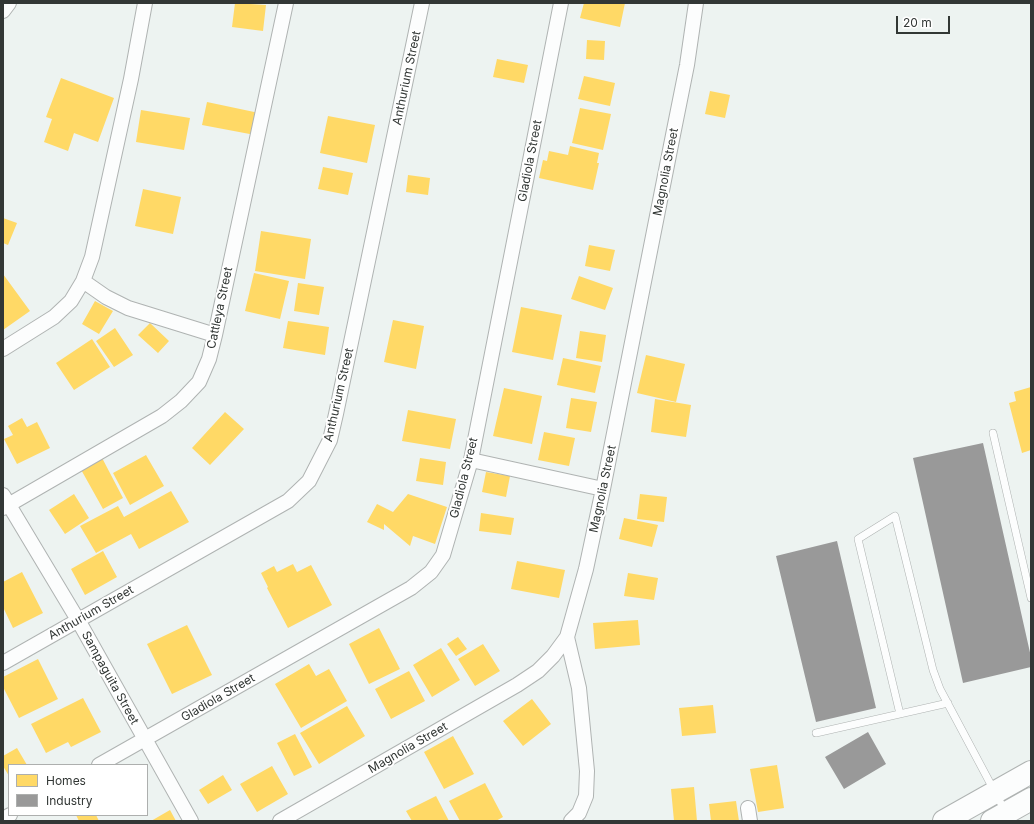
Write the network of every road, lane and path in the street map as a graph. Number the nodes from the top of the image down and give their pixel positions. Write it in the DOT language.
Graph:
graph roads {
  1 [pos="9,3"];
  2 [pos="145,3"];
  3 [pos="286,3"];
  4 [pos="422,3"];
  5 [pos="561,3"];
  6 [pos="696,3"];
  7 [pos="3,11"];
  8 [pos="83,281"];
  9 [pos="215,335"];
  10 [pos="3,349"];
  11 [pos="993,433"];
  12 [pos="471,460"];
  13 [pos="603,489"];
  14 [pos="5,502"];
  15 [pos="1031,598"];
  16 [pos="78,620"];
  17 [pos="567,637"];
  18 [pos="3,663"];
  19 [pos="948,703"];
  20 [pos="900,714"];
  21 [pos="816,733"];
  22 [pos="145,739"];
  23 [pos="101,764"];
  24 [pos="1031,772"];
  25 [pos="995,792"];
  26 [pos="1031,799"];
  27 [pos="999,817"];
  28 [pos="191,821"];
  29 [pos="280,821"];
  30 [pos="571,821"];
  31 [pos="944,821"];
  1 -- 7 [label="street"];
  2 -- 8 [label="street"];
  3 -- 9 [label="street, Cattleya Street"];
  4 -- 16 [label="street, Anthurium Street"];
  5 -- 12 [label="street, Gladiola Street"];
  6 -- 13 [label="street, Magnolia Street"];
  8 -- 9 [label="street"];
  8 -- 10 [label="street"];
  9 -- 14 [label="street, Cattleya Street"];
  11 -- 15 [label="lane"];
  12 -- 13 [label="street"];
  12 -- 22 [label="street, Gladiola Street"];
  13 -- 17 [label="street, Magnolia Street"];
  14 -- 16 [label="street, Sampaguita Street"];
  16 -- 18 [label="street, Anthurium Street"];
  16 -- 22 [label="street, Sampaguita Street"];
  17 -- 29 [label="street, Magnolia Street"];
  17 -- 30 [label="street"];
  19 -- 20 [label="lane"];
  19 -- 20 [label="lane"];
  19 -- 25 [label="lane"];
  20 -- 21 [label="lane"];
  22 -- 23 [label="street, Gladiola Street"];
  22 -- 28 [label="street, Sampaguita Street"];
  24 -- 25 [label="highway"];
  25 -- 27 [label="lane"];
  25 -- 31 [label="highway"];
  26 -- 27 [label="highway"];
}
